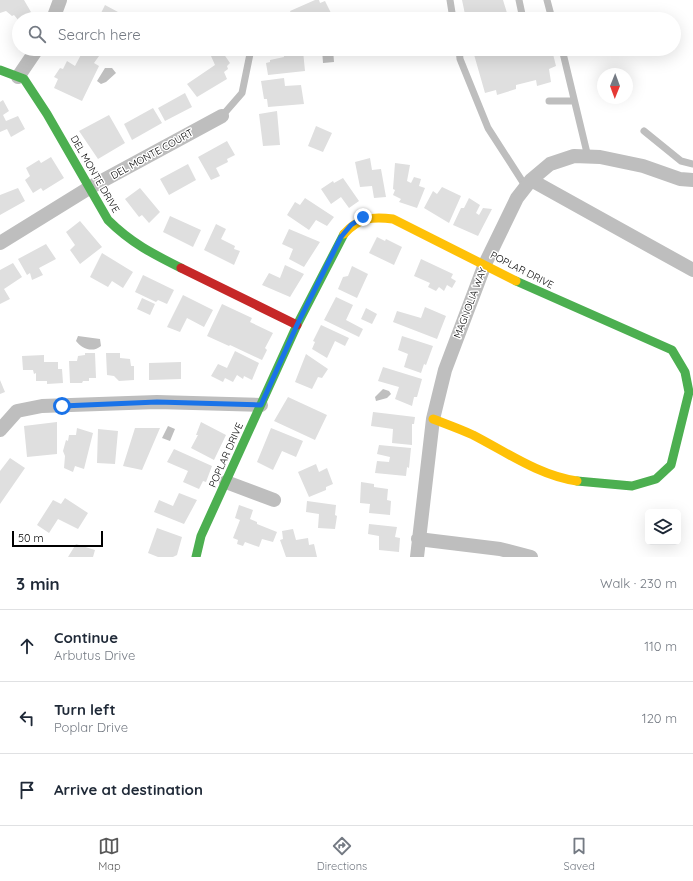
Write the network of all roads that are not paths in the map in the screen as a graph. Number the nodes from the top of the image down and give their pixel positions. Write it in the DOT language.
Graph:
graph roads {
  1 [pos="60,0"];
  2 [pos="450,0"];
  3 [pos="519,0"];
  4 [pos="547,0"];
  5 [pos="56,12"];
  6 [pos="452,12"];
  7 [pos="522,12"];
  8 [pos="550,12"];
  9 [pos="32,56"];
  10 [pos="250,56"];
  11 [pos="459,56"];
  12 [pos="564,56"];
  13 [pos="0,70"];
  14 [pos="18,77"];
  15 [pos="549,100"];
  16 [pos="574,101"];
  17 [pos="222,116"];
  18 [pos="644,131"];
  19 [pos="588,157"];
  20 [pos="693,164"];
  21 [pos="693,180"];
  22 [pos="528,184"];
  23 [pos="90,188"];
  24 [pos="0,243"];
  25 [pos="485,264"];
  26 [pos="693,270"];
  27 [pos="297,325"];
  28 [pos="261,405"];
  29 [pos="433,419"];
  30 [pos="0,430"];
  31 [pos="226,482"];
  32 [pos="274,500"];
  33 [pos="418,539"];
  34 [pos="196,557"];
  35 [pos="417,557"];
  36 [pos="531,557"];
  1 -- 5 [label="street"];
  2 -- 6 [label="lane"];
  3 -- 7 [label="lane"];
  4 -- 8 [label="lane"];
  9 -- 14 [label="street"];
  10 -- 17 [label="lane"];
  11 -- 22 [label="lane"];
  12 -- 16 [label="lane"];
  13 -- 14 [label="street, DEL MONTE DRIVE"];
  14 -- 23 [label="street, DEL MONTE DRIVE"];
  15 -- 16 [label="lane"];
  16 -- 19 [label="lane"];
  17 -- 23 [label="street, DEL MONTE COURT"];
  18 -- 20 [label="lane"];
  19 -- 21 [label="street, MAGNOLIA WAY"];
  19 -- 22 [label="street, MAGNOLIA WAY"];
  22 -- 25 [label="street, MAGNOLIA WAY"];
  22 -- 26 [label="street"];
  23 -- 24 [label="street, DEL MONTE COURT"];
  23 -- 27 [label="street, DEL MONTE DRIVE"];
  25 -- 27 [label="street, POPLAR DRIVE"];
  25 -- 29 [label="street, MAGNOLIA WAY"];
  25 -- 29 [label="street, POPLAR DRIVE"];
  27 -- 28 [label="street, POPLAR DRIVE"];
  28 -- 30 [label="street"];
  28 -- 31 [label="street, POPLAR DRIVE"];
  29 -- 33 [label="street, MAGNOLIA WAY"];
  31 -- 32 [label="street"];
  31 -- 34 [label="street, POPLAR DRIVE"];
  33 -- 35 [label="street, MAGNOLIA WAY"];
  33 -- 36 [label="street"];
}
